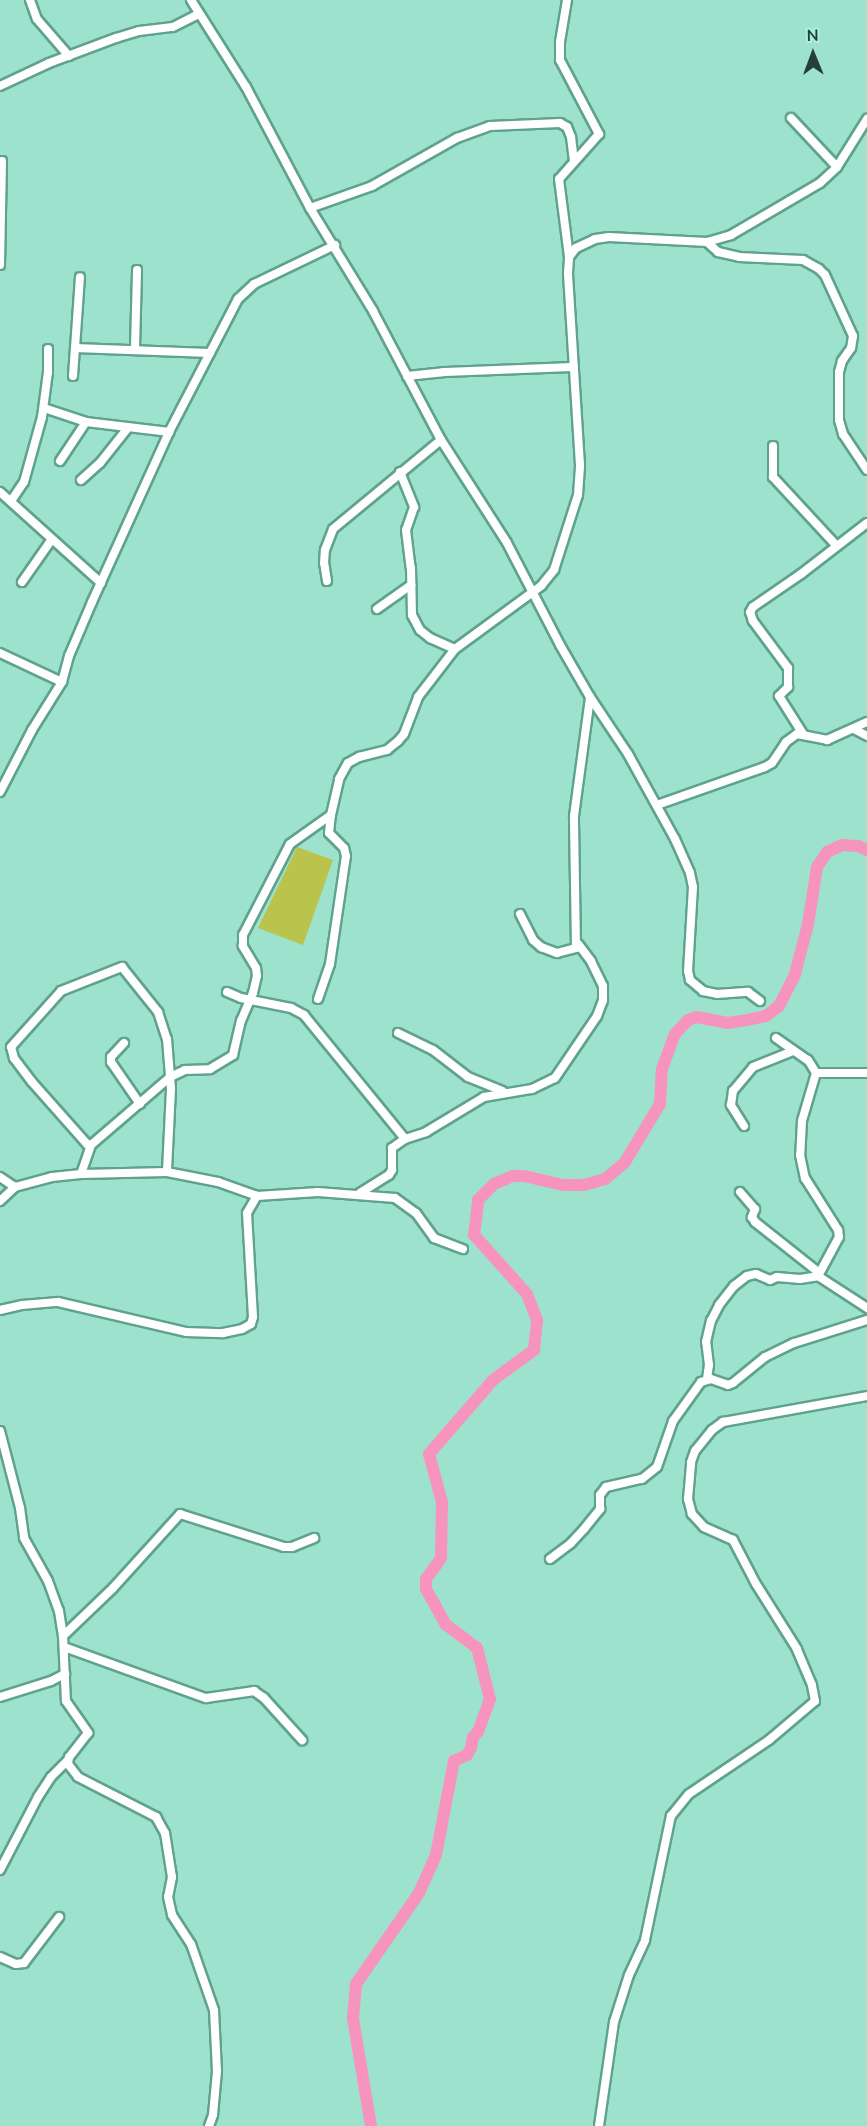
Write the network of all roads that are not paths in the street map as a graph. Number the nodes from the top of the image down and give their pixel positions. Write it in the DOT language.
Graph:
graph roads {
  1 [pos="30,0"];
  2 [pos="191,0"];
  3 [pos="567,0"];
  4 [pos="199,14"];
  5 [pos="69,56"];
  6 [pos="0,86"];
  7 [pos="791,118"];
  8 [pos="867,119"];
  9 [pos="574,160"];
  10 [pos="2,161"];
  11 [pos="837,167"];
  12 [pos="310,208"];
  13 [pos="707,242"];
  14 [pos="335,245"];
  15 [pos="569,257"];
  16 [pos="0,266"];
  17 [pos="136,270"];
  18 [pos="80,277"];
  19 [pos="75,348"];
  20 [pos="135,348"];
  21 [pos="48,349"];
  22 [pos="210,353"];
  23 [pos="574,367"];
  24 [pos="74,376"];
  25 [pos="407,376"];
  26 [pos="44,408"];
  27 [pos="86,422"];
  28 [pos="127,429"];
  29 [pos="169,432"];
  30 [pos="441,440"];
  31 [pos="773,446"];
  32 [pos="60,461"];
  33 [pos="867,470"];
  34 [pos="400,472"];
  35 [pos="81,480"];
  36 [pos="0,492"];
  37 [pos="11,501"];
  38 [pos="867,523"];
  39 [pos="52,539"];
  40 [pos="837,546"];
  41 [pos="327,581"];
  42 [pos="22,582"];
  43 [pos="101,583"];
  44 [pos="411,585"];
  45 [pos="532,592"];
  46 [pos="377,609"];
  47 [pos="455,649"];
  48 [pos="0,653"];
  49 [pos="62,682"];
  50 [pos="590,697"];
  51 [pos="867,723"];
  52 [pos="854,729"];
  53 [pos="802,734"];
  54 [pos="867,736"];
  55 [pos="0,792"];
  56 [pos="657,805"];
  57 [pos="331,815"];
  58 [pos="520,914"];
  59 [pos="578,944"];
  60 [pos="227,992"];
  61 [pos="318,999"];
  62 [pos="249,1000"];
  63 [pos="760,1001"];
  64 [pos="398,1033"];
  65 [pos="776,1038"];
  66 [pos="124,1043"];
  67 [pos="793,1051"];
  68 [pos="867,1072"];
  69 [pos="816,1073"];
  70 [pos="170,1077"];
  71 [pos="507,1092"];
  72 [pos="140,1104"];
  73 [pos="744,1126"];
  74 [pos="405,1139"];
  75 [pos="91,1145"];
  76 [pos="167,1172"];
  77 [pos="81,1174"];
  78 [pos="0,1177"];
  79 [pos="15,1187"];
  80 [pos="740,1192"];
  81 [pos="358,1194"];
  82 [pos="257,1196"];
  83 [pos="0,1201"];
  84 [pos="463,1249"];
  85 [pos="818,1274"];
  86 [pos="867,1308"];
  87 [pos="0,1310"];
  88 [pos="867,1320"];
  89 [pos="707,1378"];
  90 [pos="867,1396"];
  91 [pos="0,1431"];
  92 [pos="2,1444"];
  93 [pos="314,1538"];
  94 [pos="550,1559"];
  95 [pos="63,1636"];
  96 [pos="64,1647"];
  97 [pos="65,1674"];
  98 [pos="0,1697"];
  99 [pos="302,1740"];
  100 [pos="67,1761"];
  101 [pos="0,1869"];
  102 [pos="59,1917"];
  103 [pos="0,1957"];
  104 [pos="209,2126"];
  105 [pos="599,2126"];
  1 -- 5 [label="street"];
  2 -- 4 [label="street"];
  3 -- 9 [label="street"];
  4 -- 5 [label="street"];
  4 -- 12 [label="street"];
  5 -- 6 [label="street"];
  7 -- 11 [label="street"];
  8 -- 11 [label="street"];
  9 -- 12 [label="street"];
  9 -- 15 [label="street"];
  10 -- 16 [label="street"];
  11 -- 13 [label="street"];
  12 -- 14 [label="street"];
  13 -- 15 [label="street"];
  13 -- 33 [label="street"];
  14 -- 22 [label="street"];
  14 -- 25 [label="street"];
  15 -- 23 [label="street"];
  17 -- 20 [label="street"];
  18 -- 19 [label="street"];
  19 -- 20 [label="street"];
  19 -- 24 [label="street"];
  20 -- 22 [label="street"];
  21 -- 26 [label="street"];
  22 -- 29 [label="street"];
  23 -- 25 [label="street"];
  23 -- 45 [label="street"];
  25 -- 30 [label="street"];
  26 -- 27 [label="street"];
  26 -- 37 [label="street"];
  27 -- 28 [label="street"];
  27 -- 32 [label="street"];
  28 -- 29 [label="street"];
  28 -- 35 [label="street"];
  29 -- 43 [label="street"];
  30 -- 34 [label="street"];
  30 -- 45 [label="street"];
  31 -- 40 [label="street"];
  34 -- 41 [label="street"];
  34 -- 44 [label="street"];
  36 -- 37 [label="street"];
  37 -- 39 [label="street"];
  38 -- 40 [label="street"];
  39 -- 42 [label="street"];
  39 -- 43 [label="street"];
  40 -- 53 [label="street"];
  43 -- 49 [label="street"];
  44 -- 46 [label="street"];
  44 -- 47 [label="street"];
  45 -- 47 [label="street"];
  45 -- 50 [label="street"];
  47 -- 57 [label="street"];
  48 -- 49 [label="street"];
  49 -- 55 [label="street"];
  50 -- 56 [label="street"];
  50 -- 59 [label="street"];
  51 -- 52 [label="street"];
  52 -- 53 [label="street"];
  52 -- 54 [label="street"];
  53 -- 56 [label="street"];
  56 -- 63 [label="street"];
  57 -- 61 [label="street"];
  57 -- 62 [label="street"];
  58 -- 59 [label="street"];
  59 -- 71 [label="street"];
  60 -- 62 [label="street"];
  62 -- 70 [label="street"];
  62 -- 74 [label="street"];
  64 -- 71 [label="street"];
  65 -- 67 [label="street"];
  66 -- 72 [label="street"];
  67 -- 69 [label="street"];
  67 -- 73 [label="street"];
  68 -- 69 [label="street"];
  69 -- 85 [label="street"];
  70 -- 72 [label="street"];
  70 -- 75 [label="street"];
  70 -- 76 [label="street"];
  71 -- 74 [label="street"];
  72 -- 75 [label="street"];
  74 -- 81 [label="street"];
  75 -- 77 [label="street"];
  76 -- 77 [label="street"];
  76 -- 82 [label="street"];
  77 -- 79 [label="street"];
  78 -- 79 [label="street"];
  79 -- 83 [label="street"];
  80 -- 85 [label="street"];
  81 -- 82 [label="street"];
  81 -- 84 [label="street"];
  82 -- 87 [label="street"];
  85 -- 86 [label="street"];
  85 -- 89 [label="street"];
  88 -- 89 [label="street"];
  89 -- 94 [label="street"];
  90 -- 105 [label="street"];
  91 -- 92 [label="street"];
  92 -- 95 [label="street"];
  93 -- 95 [label="street"];
  95 -- 96 [label="street"];
  96 -- 97 [label="street"];
  96 -- 99 [label="street"];
  97 -- 98 [label="street"];
  97 -- 100 [label="street"];
  100 -- 101 [label="street"];
  100 -- 104 [label="street"];
  102 -- 103 [label="street"];
}
